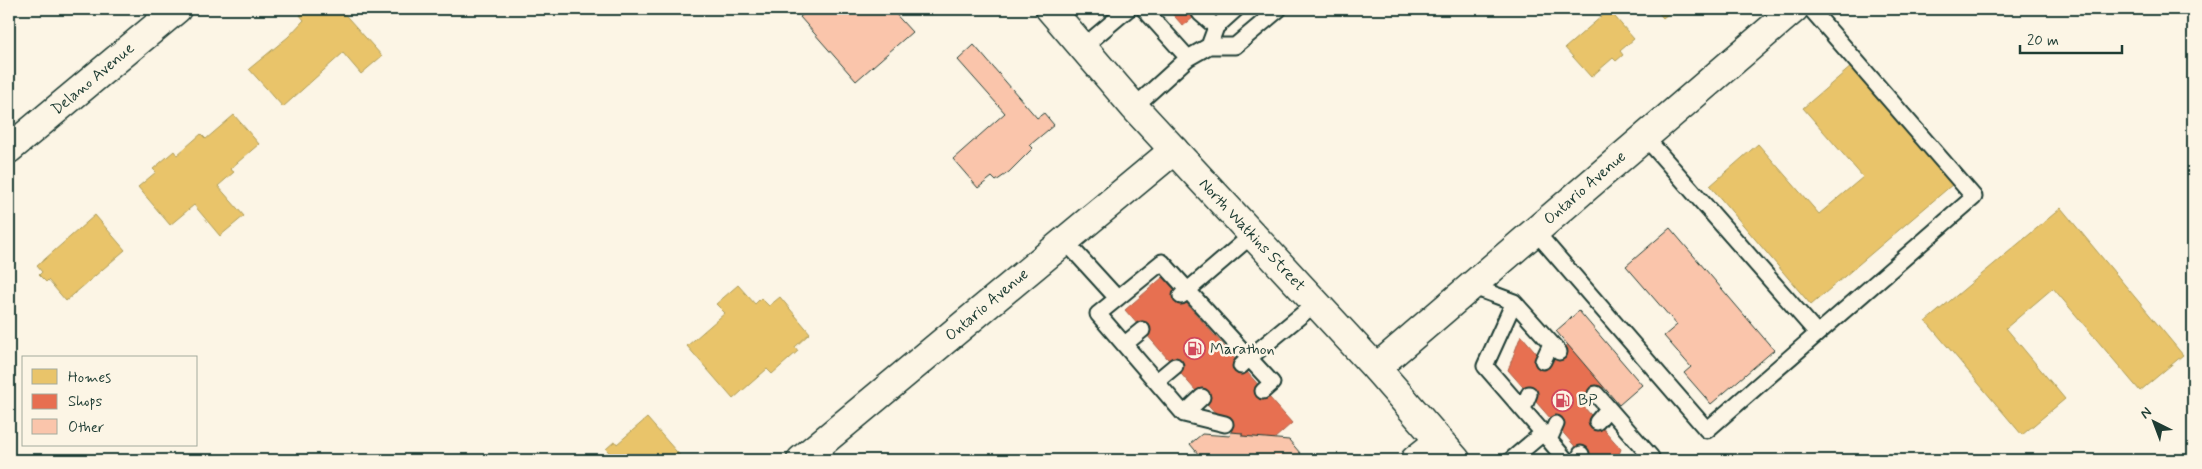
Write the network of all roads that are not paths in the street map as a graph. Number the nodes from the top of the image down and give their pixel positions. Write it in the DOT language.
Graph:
graph roads {
  1 [pos="177,9"];
  2 [pos="1050,9"];
  3 [pos="1128,9"];
  4 [pos="1144,9"];
  5 [pos="1236,9"];
  6 [pos="1279,9"];
  7 [pos="1794,9"];
  8 [pos="1811,9"];
  9 [pos="1200,13"];
  10 [pos="1216,27"];
  11 [pos="1209,46"];
  12 [pos="1084,48"];
  13 [pos="1188,58"];
  14 [pos="1134,107"];
  15 [pos="1645,137"];
  16 [pos="9,149"];
  17 [pos="1174,150"];
  18 [pos="1535,231"];
  19 [pos="1252,235"];
  20 [pos="1065,241"];
  21 [pos="1471,286"];
  22 [pos="1184,294"];
  23 [pos="1117,298"];
  24 [pos="1514,302"];
  25 [pos="1316,303"];
  26 [pos="1142,330"];
  27 [pos="1817,334"];
  28 [pos="1125,344"];
  29 [pos="1543,361"];
  30 [pos="1245,362"];
  31 [pos="1175,366"];
  32 [pos="1376,368"];
  33 [pos="1157,382"];
  34 [pos="1264,391"];
  35 [pos="1529,394"];
  36 [pos="1596,394"];
  37 [pos="1202,398"];
  38 [pos="1608,408"];
  39 [pos="1523,409"];
  40 [pos="1184,414"];
  41 [pos="1597,422"];
  42 [pos="1225,424"];
  43 [pos="1549,432"];
  44 [pos="1447,450"];
  45 [pos="801,460"];
  46 [pos="1415,460"];
  47 [pos="1511,460"];
  48 [pos="1566,460"];
  49 [pos="1648,460"];
  1 -- 16 [label="street, Delano Avenue"];
  2 -- 12 [label="street, North Watkins Street"];
  3 -- 12 [label="lane"];
  4 -- 13 [label="lane"];
  5 -- 10 [label="lane"];
  6 -- 11 [label="lane"];
  7 -- 15 [label="street, Ontario Avenue"];
  8 -- 27 [label="lane"];
  9 -- 10 [label="lane"];
  10 -- 11 [label="lane"];
  11 -- 13 [label="lane"];
  12 -- 14 [label="street, North Watkins Street"];
  13 -- 14 [label="lane"];
  14 -- 17 [label="street, North Watkins Street"];
  15 -- 18 [label="street, Ontario Avenue"];
  15 -- 27 [label="lane"];
  17 -- 19 [label="street, North Watkins Street"];
  17 -- 20 [label="street, Ontario Avenue"];
  18 -- 21 [label="street, Ontario Avenue"];
  18 -- 27 [label="lane"];
  19 -- 22 [label="lane"];
  19 -- 25 [label="street, North Watkins Street"];
  20 -- 23 [label="lane"];
  20 -- 45 [label="street, Ontario Avenue"];
  21 -- 24 [label="lane"];
  21 -- 32 [label="street, Ontario Avenue"];
  22 -- 23 [label="lane"];
  22 -- 30 [label="lane"];
  23 -- 28 [label="lane"];
  24 -- 29 [label="lane"];
  24 -- 39 [label="lane"];
  25 -- 30 [label="lane"];
  25 -- 32 [label="street, North Watkins Street"];
  26 -- 28 [label="lane"];
  28 -- 33 [label="lane"];
  30 -- 34 [label="lane"];
  31 -- 33 [label="lane"];
  32 -- 44 [label="street, North Watkins Street"];
  33 -- 40 [label="lane"];
  35 -- 39 [label="lane"];
  36 -- 38 [label="lane"];
  37 -- 40 [label="lane"];
  38 -- 41 [label="lane"];
  38 -- 49 [label="lane"];
  39 -- 43 [label="lane"];
  40 -- 42 [label="lane"];
  43 -- 47 [label="lane"];
  43 -- 48 [label="lane"];
  44 -- 46 [label="street"];
}
